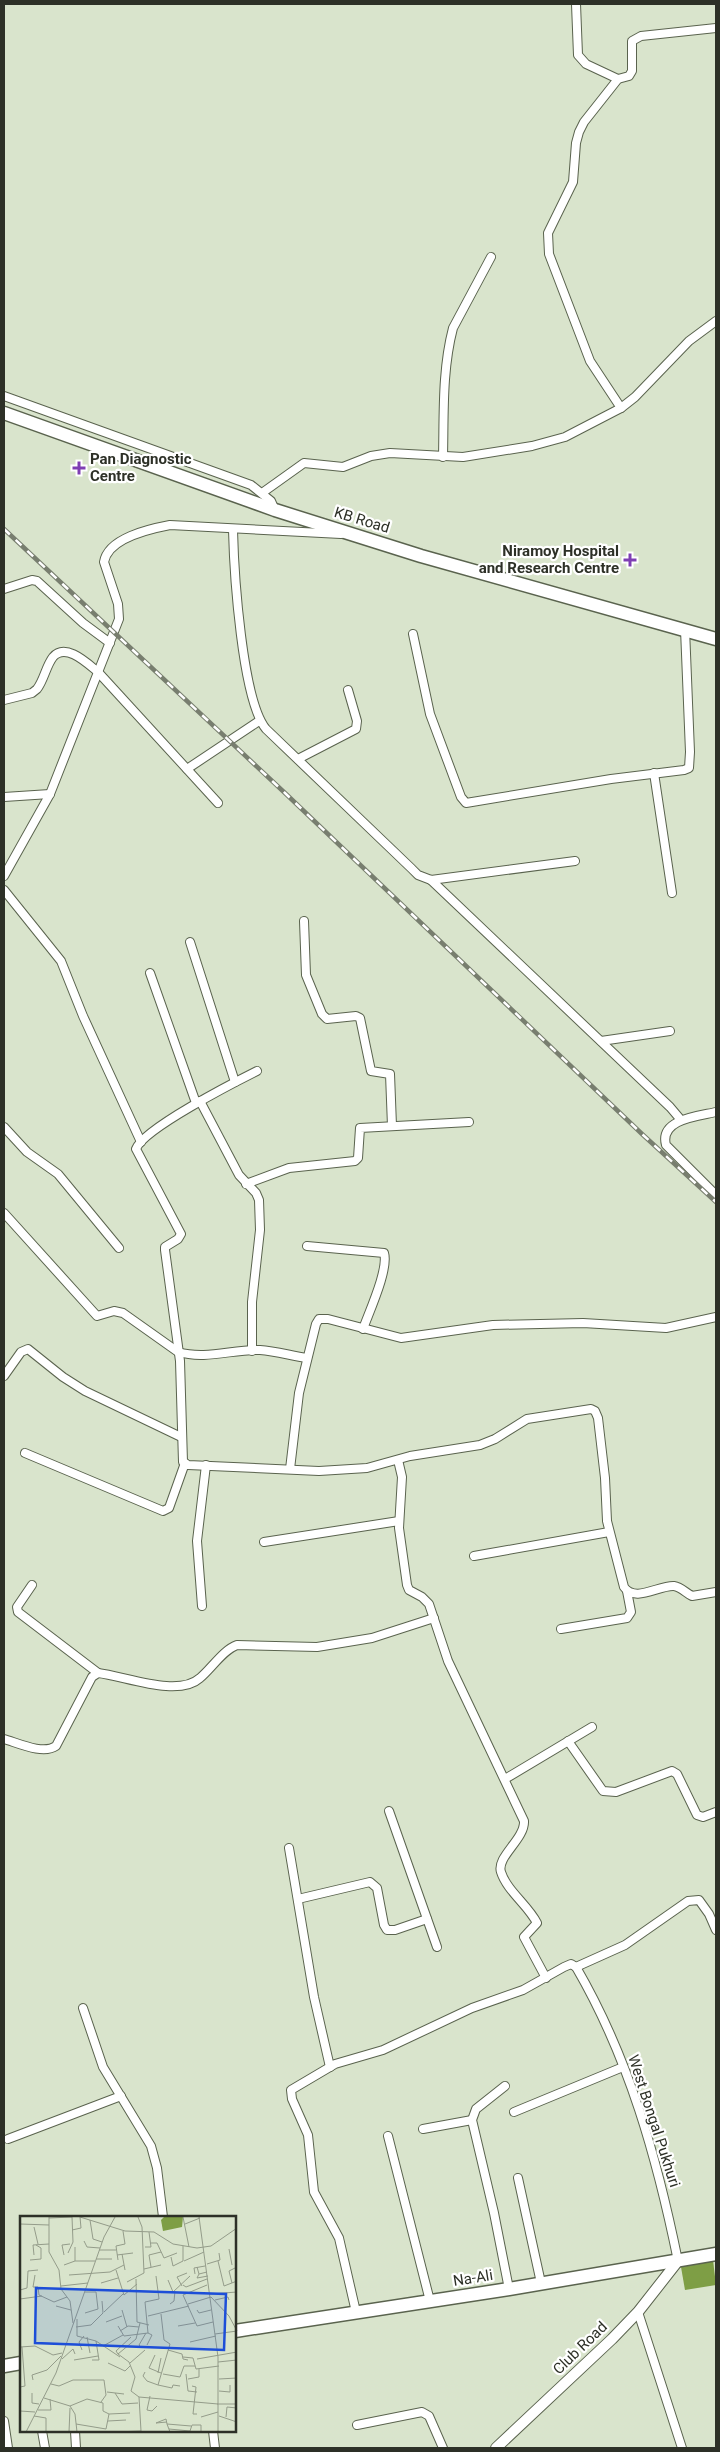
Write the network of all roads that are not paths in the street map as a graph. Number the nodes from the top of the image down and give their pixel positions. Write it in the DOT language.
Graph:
graph roads {
  1 [pos="576,4"];
  2 [pos="716,28"];
  3 [pos="618,79"];
  4 [pos="491,257"];
  5 [pos="716,321"];
  6 [pos="4,396"];
  7 [pos="621,408"];
  8 [pos="4,413"];
  9 [pos="443,457"];
  10 [pos="262,493"];
  11 [pos="274,510"];
  12 [pos="233,530"];
  13 [pos="356,535"];
  14 [pos="4,589"];
  15 [pos="685,629"];
  16 [pos="413,634"];
  17 [pos="716,639"];
  18 [pos="110,643"];
  19 [pos="98,672"];
  20 [pos="348,690"];
  21 [pos="4,700"];
  22 [pos="259,721"];
  23 [pos="298,759"];
  24 [pos="187,769"];
  25 [pos="654,773"];
  26 [pos="50,794"];
  27 [pos="4,797"];
  28 [pos="218,803"];
  29 [pos="575,860"];
  30 [pos="4,876"];
  31 [pos="431,880"];
  32 [pos="4,890"];
  33 [pos="672,893"];
  34 [pos="304,921"];
  35 [pos="190,942"];
  36 [pos="150,972"];
  37 [pos="670,1031"];
  38 [pos="601,1040"];
  39 [pos="257,1071"];
  40 [pos="235,1082"];
  41 [pos="198,1102"];
  42 [pos="716,1112"];
  43 [pos="681,1120"];
  44 [pos="469,1122"];
  45 [pos="392,1126"];
  46 [pos="4,1127"];
  47 [pos="141,1142"];
  48 [pos="246,1184"];
  49 [pos="716,1194"];
  50 [pos="4,1213"];
  51 [pos="307,1246"];
  52 [pos="119,1248"];
  53 [pos="716,1317"];
  54 [pos="363,1329"];
  55 [pos="252,1351"];
  56 [pos="178,1352"];
  57 [pos="307,1358"];
  58 [pos="4,1376"];
  59 [pos="181,1437"];
  60 [pos="25,1454"];
  61 [pos="398,1460"];
  62 [pos="185,1463"];
  63 [pos="206,1465"];
  64 [pos="290,1469"];
  65 [pos="399,1521"];
  66 [pos="610,1532"];
  67 [pos="264,1542"];
  68 [pos="474,1556"];
  69 [pos="32,1585"];
  70 [pos="627,1592"];
  71 [pos="716,1592"];
  72 [pos="202,1606"];
  73 [pos="434,1618"];
  74 [pos="562,1629"];
  75 [pos="98,1672"];
  76 [pos="592,1727"];
  77 [pos="4,1739"];
  78 [pos="568,1741"];
  79 [pos="505,1779"];
  80 [pos="389,1811"];
  81 [pos="716,1812"];
  82 [pos="289,1848"];
  83 [pos="298,1899"];
  84 [pos="427,1919"];
  85 [pos="716,1930"];
  86 [pos="437,1947"];
  87 [pos="576,1967"];
  88 [pos="546,1978"];
  89 [pos="83,2008"];
  90 [pos="330,2067"];
  91 [pos="623,2067"];
  92 [pos="505,2086"];
  93 [pos="121,2096"];
  94 [pos="514,2112"];
  95 [pos="472,2120"];
  96 [pos="423,2129"];
  97 [pos="388,2136"];
  98 [pos="8,2139"];
  99 [pos="518,2178"];
  100 [pos="163,2216"];
  101 [pos="716,2254"];
  102 [pos="678,2261"];
  103 [pos="541,2284"];
  104 [pos="509,2289"];
  105 [pos="430,2301"];
  106 [pos="356,2312"];
  107 [pos="638,2312"];
  108 [pos="236,2331"];
  109 [pos="20,2363"];
  110 [pos="4,2366"];
  111 [pos="4,2421"];
  112 [pos="357,2425"];
  113 [pos="42,2432"];
  114 [pos="75,2432"];
  115 [pos="212,2432"];
  116 [pos="8,2448"];
  117 [pos="45,2448"];
  118 [pos="76,2448"];
  119 [pos="216,2448"];
  120 [pos="443,2448"];
  121 [pos="496,2448"];
  122 [pos="682,2448"];
  1 -- 3 [label="street"];
  2 -- 3 [label="street"];
  3 -- 7 [label="street"];
  4 -- 9 [label="street"];
  5 -- 7 [label="street"];
  6 -- 10 [label="street"];
  7 -- 9 [label="street"];
  8 -- 11 [label="main road, KB Road"];
  9 -- 10 [label="street"];
  10 -- 11 [label="street"];
  11 -- 13 [label="main road, KB Road"];
  12 -- 13 [label="street"];
  12 -- 18 [label="street"];
  12 -- 22 [label="street"];
  13 -- 15 [label="main road, KB Road"];
  14 -- 18 [label="street"];
  15 -- 17 [label="main road, KB Road"];
  15 -- 25 [label="street"];
  16 -- 25 [label="street"];
  18 -- 19 [label="street"];
  19 -- 21 [label="street"];
  19 -- 24 [label="street"];
  19 -- 26 [label="street"];
  20 -- 23 [label="street"];
  22 -- 23 [label="street"];
  22 -- 24 [label="street"];
  23 -- 31 [label="street"];
  24 -- 28 [label="street"];
  25 -- 33 [label="street"];
  26 -- 27 [label="street"];
  26 -- 30 [label="street"];
  29 -- 31 [label="street"];
  31 -- 38 [label="street"];
  32 -- 47 [label="street"];
  34 -- 45 [label="street"];
  35 -- 40 [label="street"];
  36 -- 41 [label="street"];
  37 -- 38 [label="street"];
  38 -- 43 [label="street"];
  39 -- 40 [label="street"];
  40 -- 41 [label="street"];
  41 -- 47 [label="street"];
  41 -- 48 [label="street"];
  42 -- 43 [label="street"];
  43 -- 49 [label="street"];
  44 -- 45 [label="street"];
  45 -- 48 [label="street"];
  46 -- 52 [label="street"];
  47 -- 56 [label="street"];
  48 -- 55 [label="street"];
  50 -- 56 [label="street"];
  51 -- 54 [label="street"];
  53 -- 54 [label="street"];
  54 -- 57 [label="street"];
  55 -- 56 [label="street"];
  55 -- 57 [label="street"];
  56 -- 59 [label="street"];
  57 -- 64 [label="street"];
  58 -- 59 [label="street"];
  59 -- 62 [label="street"];
  60 -- 62 [label="street"];
  61 -- 64 [label="street"];
  61 -- 65 [label="street"];
  61 -- 66 [label="street"];
  62 -- 63 [label="street"];
  63 -- 64 [label="street"];
  63 -- 72 [label="street"];
  65 -- 67 [label="street"];
  65 -- 73 [label="street"];
  66 -- 68 [label="street"];
  66 -- 70 [label="street"];
  69 -- 75 [label="street"];
  70 -- 71 [label="street"];
  70 -- 74 [label="street"];
  73 -- 75 [label="street"];
  73 -- 79 [label="street"];
  75 -- 77 [label="street"];
  76 -- 78 [label="street"];
  78 -- 79 [label="street"];
  78 -- 81 [label="street"];
  79 -- 88 [label="street"];
  80 -- 84 [label="street"];
  82 -- 83 [label="street"];
  83 -- 84 [label="street"];
  83 -- 90 [label="street"];
  84 -- 86 [label="street"];
  85 -- 87 [label="street"];
  87 -- 88 [label="street"];
  87 -- 91 [label="street, West Bongal Pukhuri"];
  88 -- 90 [label="street"];
  89 -- 93 [label="street"];
  90 -- 106 [label="street"];
  91 -- 94 [label="street"];
  91 -- 102 [label="street, West Bongal Pukhuri"];
  92 -- 95 [label="street"];
  93 -- 98 [label="street"];
  93 -- 100 [label="street"];
  95 -- 96 [label="street"];
  95 -- 104 [label="street"];
  97 -- 105 [label="street"];
  99 -- 103 [label="street"];
  101 -- 102 [label="main road, Na-Ali"];
  102 -- 103 [label="main road, Na-Ali"];
  102 -- 107 [label="street, Club Road"];
  103 -- 104 [label="main road, Na-Ali"];
  104 -- 105 [label="main road, Na-Ali"];
  105 -- 106 [label="main road, Na-Ali"];
  106 -- 108 [label="main road, Na-Ali"];
  107 -- 121 [label="street, Club Road"];
  107 -- 122 [label="street"];
  109 -- 110 [label="main road"];
  111 -- 116 [label="street"];
  112 -- 120 [label="street"];
  113 -- 117 [label="street"];
  114 -- 118 [label="street"];
  115 -- 119 [label="street"];
}
